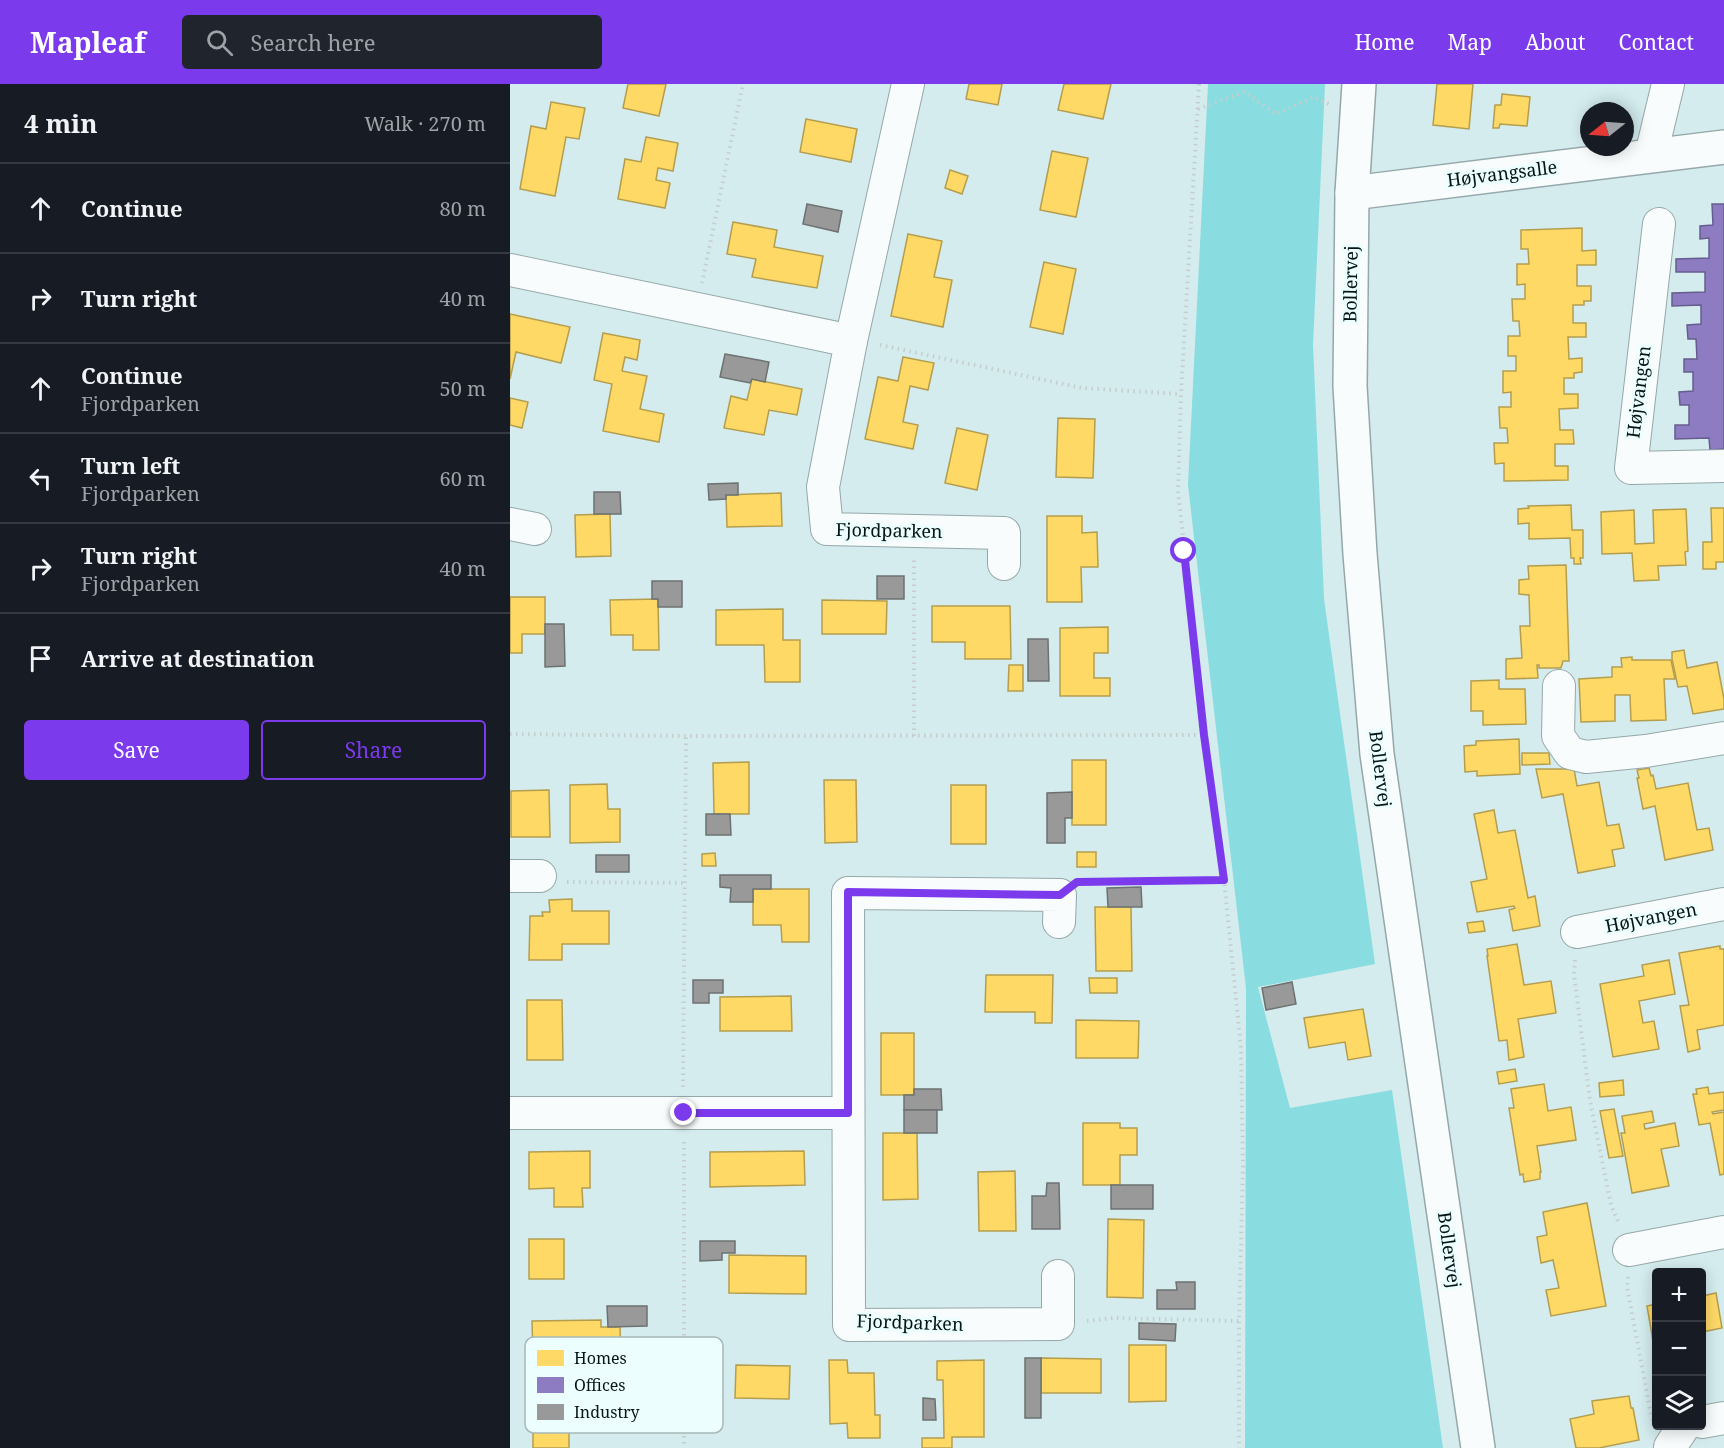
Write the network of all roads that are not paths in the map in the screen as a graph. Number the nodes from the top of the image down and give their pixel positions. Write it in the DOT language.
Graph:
graph roads {
  1 [pos="908,84"];
  2 [pos="1359,84"];
  3 [pos="1668,84"];
  4 [pos="1724,147"];
  5 [pos="1652,155"];
  6 [pos="1352,193"];
  7 [pos="1659,224"];
  8 [pos="510,270"];
  9 [pos="851,341"];
  10 [pos="1724,466"];
  11 [pos="1004,564"];
  12 [pos="1558,686"];
  13 [pos="1724,738"];
  14 [pos="1724,904"];
  15 [pos="1060,908"];
  16 [pos="1577,932"];
  17 [pos="510,1113"];
  18 [pos="848,1113"];
  19 [pos="1724,1232"];
  20 [pos="1629,1250"];
  21 [pos="1058,1276"];
  22 [pos="1724,1418"];
  23 [pos="1706,1421"];
  24 [pos="1478,1448"];
  1 -- 9 [label="street, Fjordparken"];
  2 -- 6 [label="main road, Bollervej"];
  3 -- 5 [label="street"];
  4 -- 5 [label="main road, Højvangsalle"];
  5 -- 6 [label="main road, Højvangsalle"];
  6 -- 24 [label="main road, Bollervej"];
  7 -- 10 [label="street, Højvangen"];
  8 -- 9 [label="street"];
  9 -- 11 [label="street, Fjordparken"];
  12 -- 13 [label="street"];
  14 -- 16 [label="street, Højvangen"];
  15 -- 18 [label="street, Fjordparken"];
  17 -- 18 [label="street"];
  18 -- 21 [label="street, Fjordparken"];
  19 -- 20 [label="street"];
  22 -- 23 [label="street"];
}
